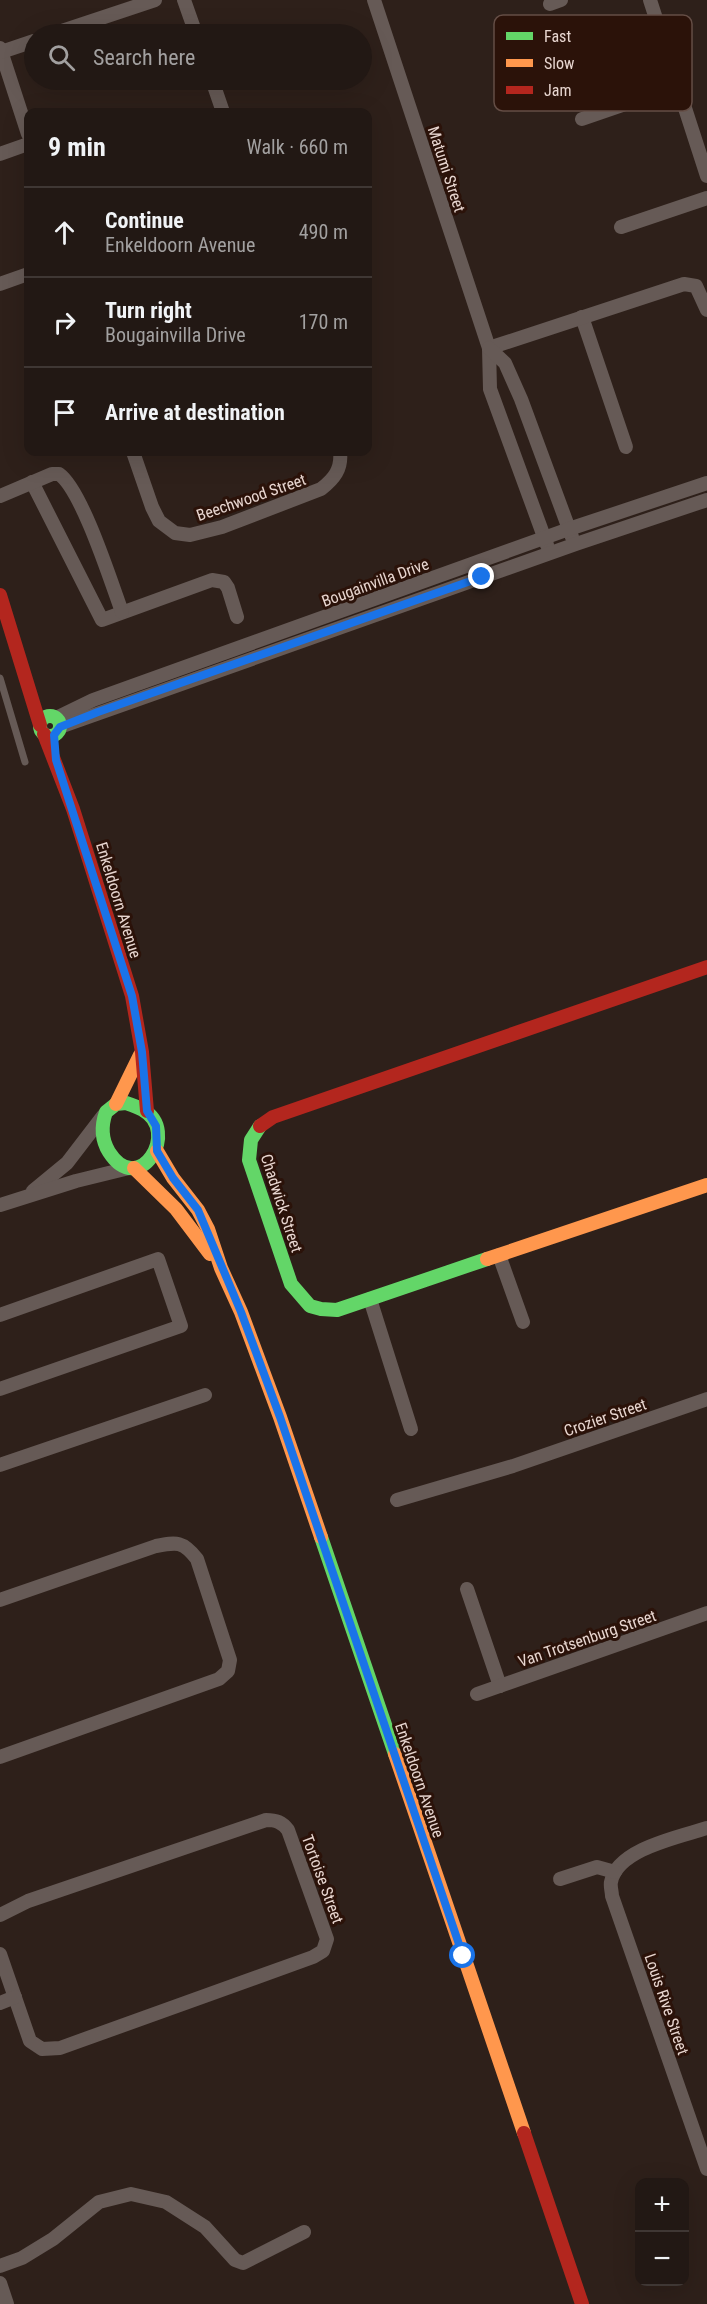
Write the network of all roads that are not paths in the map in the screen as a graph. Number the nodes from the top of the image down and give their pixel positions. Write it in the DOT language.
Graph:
graph roads {
  1 [pos="155,0"];
  2 [pos="184,0"];
  3 [pos="374,0"];
  4 [pos="650,0"];
  5 [pos="655,15"];
  6 [pos="83,24"];
  7 [pos="192,24"];
  8 [pos="24,44"];
  9 [pos="1,50"];
  10 [pos="216,90"];
  11 [pos="222,108"];
  12 [pos="605,111"];
  13 [pos="686,111"];
  14 [pos="582,119"];
  15 [pos="24,122"];
  16 [pos="24,145"];
  17 [pos="0,154"];
  18 [pos="707,176"];
  19 [pos="707,198"];
  20 [pos="621,227"];
  21 [pos="24,275"];
  22 [pos="0,284"];
  23 [pos="707,310"];
  24 [pos="582,317"];
  25 [pos="489,348"];
  26 [pos="626,447"];
  27 [pos="134,456"];
  28 [pos="340,456"];
  29 [pos="32,482"];
  30 [pos="707,483"];
  31 [pos="0,496"];
  32 [pos="707,500"];
  33 [pos="569,529"];
  34 [pos="544,539"];
  35 [pos="576,544"];
  36 [pos="550,553"];
  37 [pos="0,595"];
  38 [pos="122,612"];
  39 [pos="237,617"];
  40 [pos="0,678"];
  41 [pos="51,726"];
  42 [pos="25,762"];
  43 [pos="707,967"];
  44 [pos="142,1052"];
  45 [pos="111,1108"];
  46 [pos="147,1111"];
  47 [pos="157,1151"];
  48 [pos="132,1168"];
  49 [pos="707,1185"];
  50 [pos="26,1196"];
  51 [pos="0,1204"];
  52 [pos="500,1255"];
  53 [pos="221,1268"];
  54 [pos="370,1299"];
  55 [pos="0,1315"];
  56 [pos="524,1322"];
  57 [pos="0,1389"];
  58 [pos="204,1395"];
  59 [pos="707,1399"];
  60 [pos="411,1429"];
  61 [pos="0,1465"];
  62 [pos="397,1500"];
  63 [pos="467,1589"];
  64 [pos="0,1600"];
  65 [pos="707,1613"];
  66 [pos="500,1686"];
  67 [pos="477,1694"];
  68 [pos="0,1757"];
  69 [pos="707,1828"];
  70 [pos="613,1878"];
  71 [pos="560,1879"];
  72 [pos="0,1915"];
  73 [pos="0,1954"];
  74 [pos="4,1976"];
  75 [pos="15,1997"];
  76 [pos="0,2003"];
  77 [pos="701,2132"];
  78 [pos="707,2169"];
  79 [pos="304,2232"];
  80 [pos="0,2266"];
  81 [pos="0,2283"];
  82 [pos="7,2304"];
  83 [pos="582,2304"];
  1 -- 6 [label="street"];
  2 -- 7 [label="street"];
  3 -- 25 [label="street, Matumi Street"];
  4 -- 5 [label="street"];
  8 -- 9 [label="street"];
  9 -- 15 [label="street"];
  10 -- 11 [label="street"];
  12 -- 14 [label="street"];
  13 -- 18 [label="street"];
  16 -- 17 [label="street"];
  19 -- 20 [label="street"];
  21 -- 22 [label="street"];
  23 -- 24 [label="street"];
  24 -- 25 [label="street"];
  24 -- 26 [label="street"];
  25 -- 33 [label="street, Matumi Street"];
  25 -- 34 [label="street, Matumi Street"];
  27 -- 28 [label="street, Beechwood Street"];
  29 -- 31 [label="street"];
  29 -- 38 [label="street"];
  29 -- 38 [label="street"];
  30 -- 33 [label="street, Bougainvilla Drive"];
  32 -- 35 [label="street, Bougainvilla Drive"];
  33 -- 34 [label="street, Bougainvilla Drive"];
  33 -- 35 [label="street, Matumi Street"];
  34 -- 36 [label="street, Matumi Street"];
  34 -- 41 [label="street, Bougainvilla Drive"];
  35 -- 36 [label="street, Bougainvilla Drive"];
  36 -- 41 [label="street, Bougainvilla Drive"];
  37 -- 41 [label="street"];
  38 -- 39 [label="street"];
  40 -- 42 [label="lane"];
  41 -- 44 [label="street, Enkeldoorn Avenue"];
  43 -- 54 [label="street, Chadwick Street"];
  44 -- 45 [label="street, Enkeldoorn Avenue"];
  44 -- 46 [label="street, Enkeldoorn Avenue"];
  45 -- 46 [label="street"];
  45 -- 48 [label="street, Enkeldoorn Avenue"];
  45 -- 50 [label="street"];
  46 -- 47 [label="street, Enkeldoorn Avenue"];
  47 -- 48 [label="street"];
  47 -- 53 [label="street, Enkeldoorn Avenue"];
  48 -- 50 [label="street"];
  48 -- 53 [label="street, Enkeldoorn Avenue"];
  49 -- 52 [label="street, Chadwick Street"];
  50 -- 51 [label="street"];
  52 -- 54 [label="street, Chadwick Street"];
  52 -- 56 [label="street"];
  53 -- 83 [label="street, Enkeldoorn Avenue"];
  54 -- 60 [label="street"];
  55 -- 57 [label="street"];
  58 -- 61 [label="street"];
  59 -- 62 [label="street, Crozier Street"];
  63 -- 66 [label="street"];
  64 -- 68 [label="street"];
  65 -- 66 [label="street, Van Trotsenburg Street"];
  66 -- 67 [label="street, Van Trotsenburg Street"];
  69 -- 70 [label="street"];
  70 -- 71 [label="street"];
  70 -- 77 [label="street, Louis Rive Street"];
  72 -- 75 [label="street, Tortoise Street"];
  73 -- 74 [label="street, Tortoise Street"];
  74 -- 75 [label="street, Tortoise Street"];
  75 -- 76 [label="street"];
  77 -- 78 [label="street, Louis Rive Street"];
  79 -- 80 [label="street"];
  81 -- 82 [label="street"];
}
